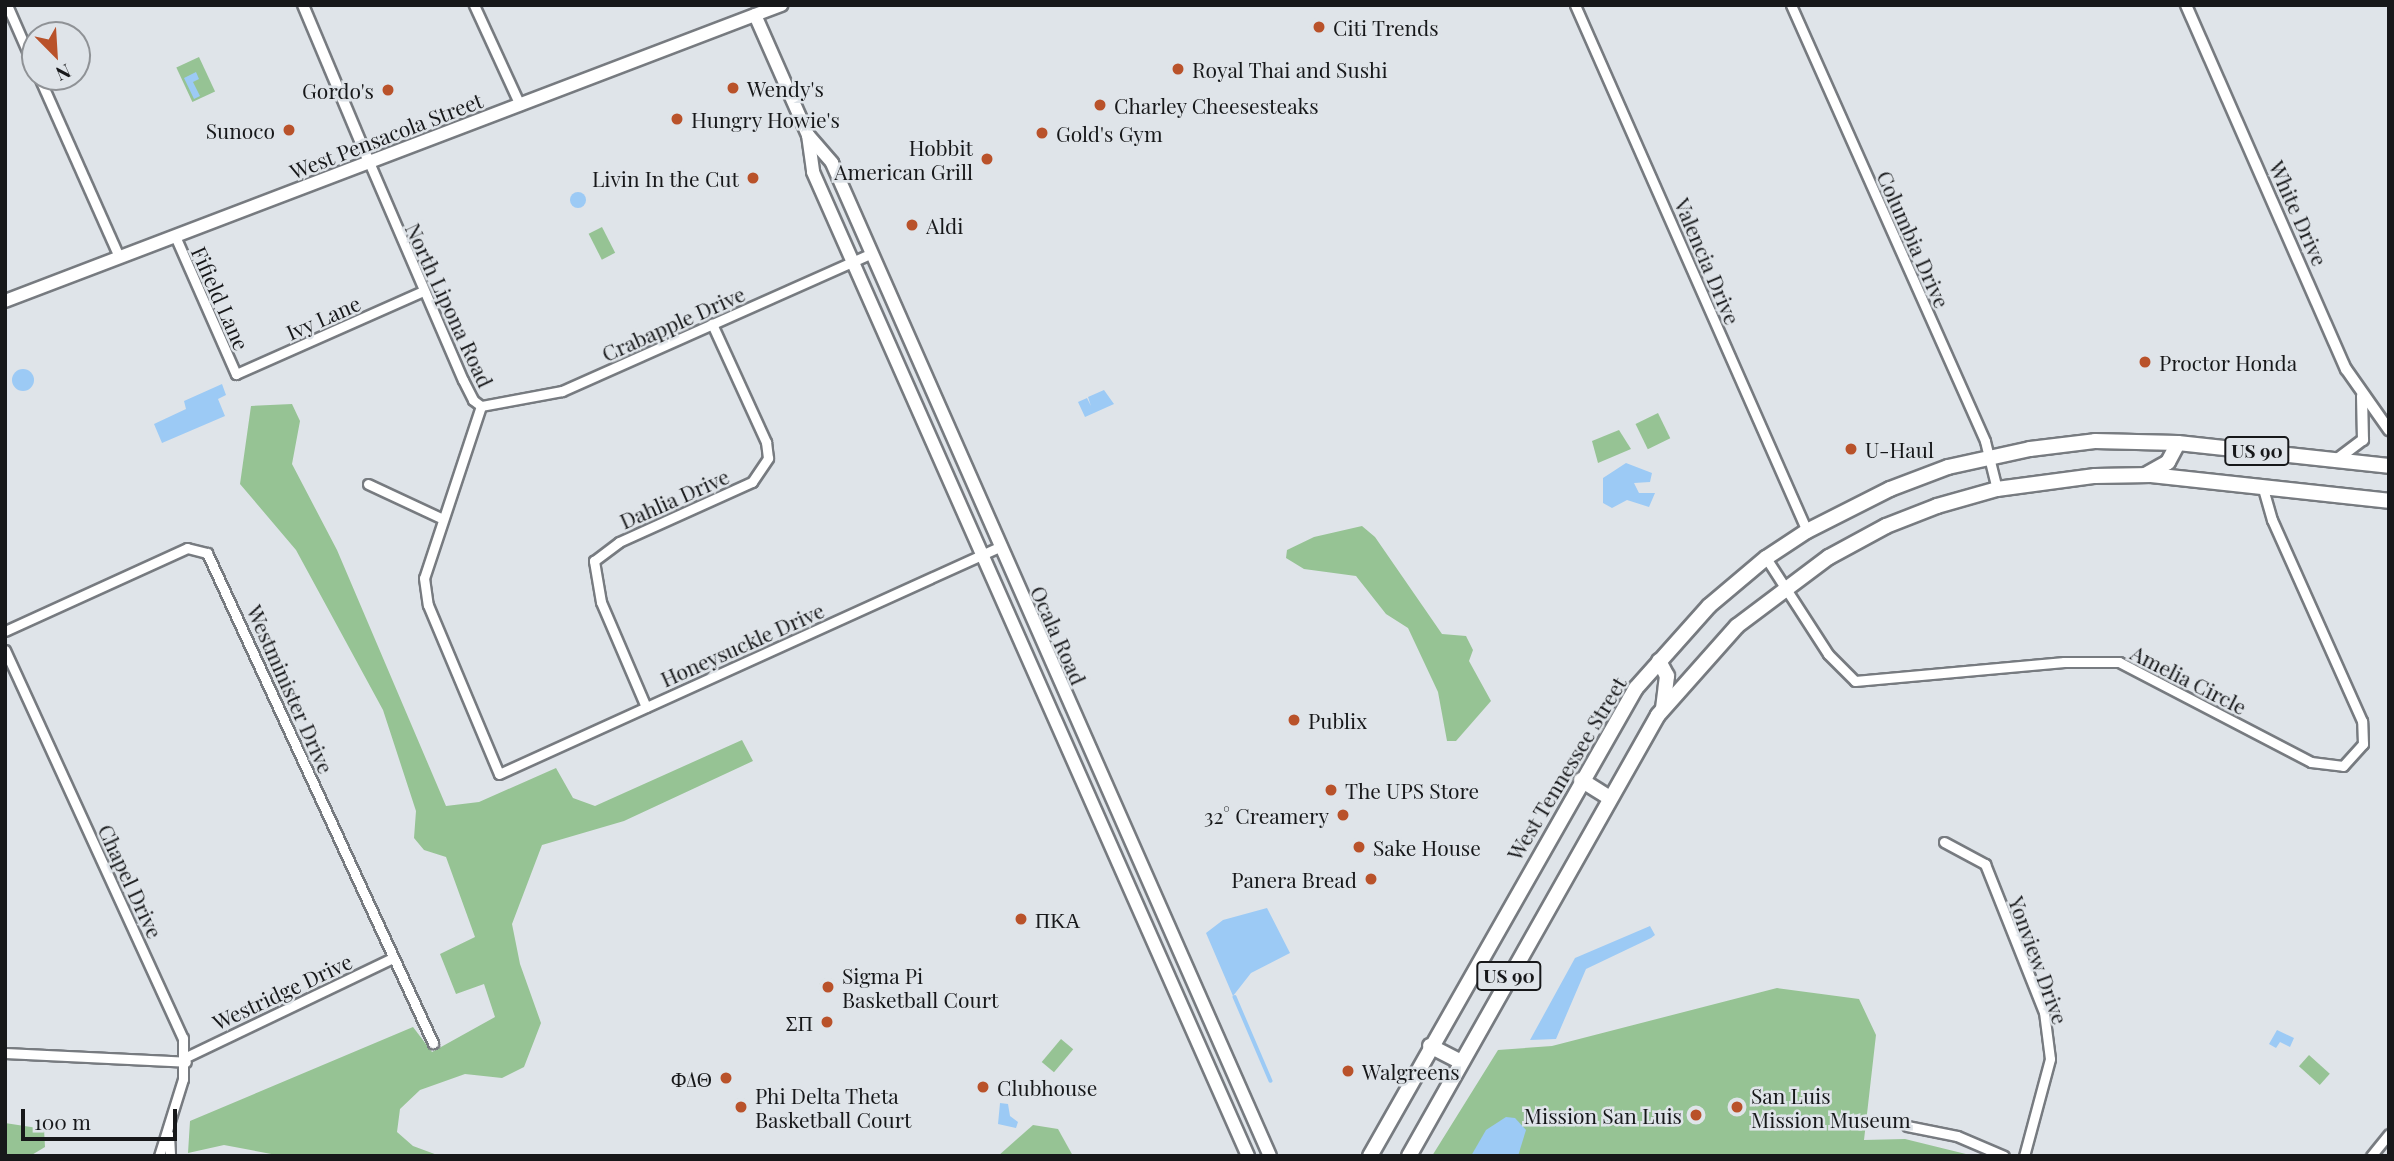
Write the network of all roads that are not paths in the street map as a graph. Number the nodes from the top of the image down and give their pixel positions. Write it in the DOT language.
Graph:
graph roads {
  1 [pos="7,5"];
  2 [pos="303,5"];
  3 [pos="474,5"];
  4 [pos="780,5"];
  5 [pos="1575,5"];
  6 [pos="1791,5"];
  7 [pos="2186,5"];
  8 [pos="753,10"];
  9 [pos="21,37"];
  10 [pos="45,91"];
  11 [pos="520,105"];
  12 [pos="808,135"];
  13 [pos="369,162"];
  14 [pos="175,236"];
  15 [pos="872,253"];
  16 [pos="119,257"];
  17 [pos="853,261"];
  18 [pos="424,291"];
  19 [pos="5,301"];
  20 [pos="712,324"];
  21 [pos="236,374"];
  22 [pos="2362,393"];
  23 [pos="481,406"];
  24 [pos="2389,430"];
  25 [pos="2178,443"];
  26 [pos="1989,457"];
  27 [pos="2336,460"];
  28 [pos="2389,466"];
  29 [pos="2143,475"];
  30 [pos="368,484"];
  31 [pos="2263,488"];
  32 [pos="1997,489"];
  33 [pos="2389,501"];
  34 [pos="441,518"];
  35 [pos="1807,531"];
  36 [pos="999,547"];
  37 [pos="981,554"];
  38 [pos="1766,558"];
  39 [pos="1786,587"];
  40 [pos="5,631"];
  41 [pos="5,650"];
  42 [pos="1658,661"];
  43 [pos="646,707"];
  44 [pos="1663,709"];
  45 [pos="499,774"];
  46 [pos="1581,780"];
  47 [pos="1608,797"];
  48 [pos="1944,842"];
  49 [pos="393,958"];
  50 [pos="433,1043"];
  51 [pos="1430,1046"];
  52 [pos="5,1052"];
  53 [pos="186,1059"];
  54 [pos="1461,1062"];
  55 [pos="1907,1126"];
  56 [pos="1258,1130"];
  57 [pos="2389,1134"];
  58 [pos="169,1135"];
  59 [pos="1239,1136"];
  60 [pos="159,1156"];
  61 [pos="170,1156"];
  62 [pos="1248,1156"];
  63 [pos="1269,1156"];
  64 [pos="1370,1156"];
  65 [pos="1409,1156"];
  66 [pos="2004,1156"];
  67 [pos="2024,1156"];
  68 [pos="2371,1156"];
  1 -- 9 [label="street"];
  2 -- 13 [label="street"];
  3 -- 11 [label="street"];
  4 -- 8 [label="main road, West Pensacola Street"];
  5 -- 35 [label="street, Valencia Drive"];
  6 -- 26 [label="street, Columbia Drive"];
  7 -- 22 [label="street, White Drive"];
  8 -- 11 [label="main road, West Pensacola Street"];
  8 -- 12 [label="main road, Ocala Road"];
  10 -- 16 [label="street"];
  11 -- 13 [label="main road, West Pensacola Street"];
  12 -- 15 [label="main road, Ocala Road"];
  12 -- 17 [label="main road, Ocala Road"];
  13 -- 14 [label="main road, West Pensacola Street"];
  13 -- 18 [label="street, North Lipona Road"];
  14 -- 16 [label="main road, West Pensacola Street"];
  14 -- 21 [label="street, Fifield Lane"];
  15 -- 17 [label="street, Crabapple Drive"];
  15 -- 36 [label="main road, Ocala Road"];
  16 -- 19 [label="main road, West Pensacola Street"];
  17 -- 20 [label="street, Crabapple Drive"];
  17 -- 37 [label="main road, Ocala Road"];
  18 -- 21 [label="street, Ivy Lane"];
  18 -- 23 [label="street, North Lipona Road"];
  20 -- 23 [label="street, Crabapple Drive"];
  20 -- 43 [label="street, Dahlia Drive"];
  22 -- 24 [label="street, White Drive"];
  22 -- 27 [label="street"];
  23 -- 34 [label="street, North Lipona Road"];
  25 -- 26 [label="main road, West Tennessee Street / US 90"];
  25 -- 27 [label="main road, West Tennessee Street / US 90"];
  25 -- 29 [label="main road"];
  26 -- 32 [label="street, Columbia Drive"];
  26 -- 35 [label="main road, West Tennessee Street / US 90"];
  27 -- 28 [label="main road, West Tennessee Street / US 90"];
  29 -- 31 [label="main road, US 90"];
  29 -- 32 [label="main road, US 90"];
  30 -- 34 [label="street"];
  31 -- 33 [label="main road, US 90"];
  31 -- 39 [label="street, Amelia Circle"];
  32 -- 39 [label="main road, US 90"];
  34 -- 45 [label="street, North Lipona Road"];
  35 -- 38 [label="main road, West Tennessee Street / US 90"];
  36 -- 37 [label="street, Honeysuckle Drive"];
  36 -- 56 [label="main road, Ocala Road"];
  37 -- 43 [label="street, Honeysuckle Drive"];
  37 -- 59 [label="main road, Ocala Road"];
  38 -- 39 [label="street, Amelia Circle"];
  38 -- 42 [label="main road, West Tennessee Street / US 90"];
  39 -- 44 [label="main road, US 90"];
  40 -- 49 [label="street, Westminister Drive"];
  41 -- 53 [label="street, Chapel Drive"];
  42 -- 44 [label="main road"];
  42 -- 46 [label="main road, West Tennessee Street / US 90"];
  43 -- 45 [label="street, Honeysuckle Drive"];
  44 -- 47 [label="main road, US 90"];
  46 -- 47 [label="main road"];
  46 -- 51 [label="main road, West Tennessee Street / US 90"];
  47 -- 54 [label="main road, US 90"];
  48 -- 67 [label="street, Yonview Drive"];
  49 -- 50 [label="street, Westminister Drive"];
  49 -- 53 [label="street, Westridge Drive"];
  51 -- 54 [label="main road"];
  51 -- 64 [label="main road, West Tennessee Street / US 90"];
  52 -- 53 [label="street, Westridge Drive"];
  53 -- 58 [label="street, Chapel Drive"];
  54 -- 65 [label="main road, US 90"];
  55 -- 66 [label="street"];
  56 -- 59 [label="street"];
  56 -- 63 [label="main road, Ocala Road"];
  57 -- 68 [label="street"];
  58 -- 60 [label="street, Chapel Drive"];
  58 -- 61 [label="street, Chapel Drive"];
  59 -- 62 [label="main road, Ocala Road"];
}
